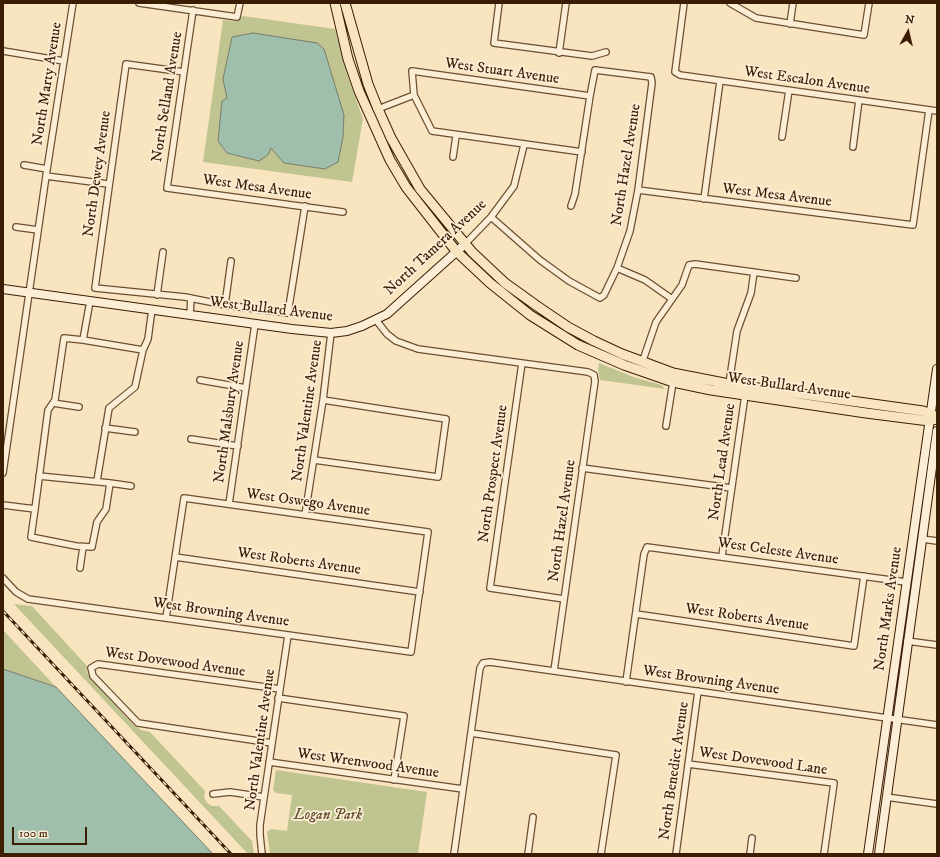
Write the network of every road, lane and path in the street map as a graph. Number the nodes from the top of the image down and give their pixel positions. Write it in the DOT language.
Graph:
graph roads {
  1 [pos="73,3"];
  2 [pos="139,3"];
  3 [pos="240,3"];
  4 [pos="335,3"];
  5 [pos="345,3"];
  6 [pos="499,3"];
  7 [pos="566,3"];
  8 [pos="684,3"];
  9 [pos="730,3"];
  10 [pos="793,3"];
  11 [pos="869,3"];
  12 [pos="194,10"];
  13 [pos="790,24"];
  14 [pos="3,51"];
  15 [pos="606,52"];
  16 [pos="560,53"];
  17 [pos="64,61"];
  18 [pos="184,72"];
  19 [pos="720,81"];
  20 [pos="789,90"];
  21 [pos="414,95"];
  22 [pos="590,96"];
  23 [pos="859,100"];
  24 [pos="378,109"];
  25 [pos="929,110"];
  26 [pos="937,111"];
  27 [pos="456,136"];
  28 [pos="782,137"];
  29 [pos="524,145"];
  30 [pos="853,147"];
  31 [pos="582,152"];
  32 [pos="453,157"];
  33 [pos="24,165"];
  34 [pos="47,169"];
  35 [pos="46,176"];
  36 [pos="108,184"];
  37 [pos="167,188"];
  38 [pos="638,190"];
  39 [pos="704,199"];
  40 [pos="305,206"];
  41 [pos="571,206"];
  42 [pos="343,212"];
  43 [pos="491,217"];
  44 [pos="16,227"];
  45 [pos="38,230"];
  46 [pos="465,244"];
  47 [pos="456,251"];
  48 [pos="163,252"];
  49 [pos="231,261"];
  50 [pos="618,268"];
  51 [pos="754,272"];
  52 [pos="796,278"];
  53 [pos="95,288"];
  54 [pos="3,289"];
  55 [pos="29,292"];
  56 [pos="157,295"];
  57 [pos="191,298"];
  58 [pos="672,299"];
  59 [pos="90,301"];
  60 [pos="225,305"];
  61 [pos="152,309"];
  62 [pos="190,314"];
  63 [pos="376,320"];
  64 [pos="255,324"];
  65 [pos="331,333"];
  66 [pos="83,340"];
  67 [pos="143,350"];
  68 [pos="522,363"];
  69 [pos="640,367"];
  70 [pos="937,369"];
  71 [pos="696,378"];
  72 [pos="200,380"];
  73 [pos="674,382"];
  74 [pos="729,384"];
  75 [pos="246,388"];
  76 [pos="745,395"];
  77 [pos="323,400"];
  78 [pos="843,400"];
  79 [pos="53,403"];
  80 [pos="830,405"];
  81 [pos="79,407"];
  82 [pos="933,418"];
  83 [pos="666,426"];
  84 [pos="104,428"];
  85 [pos="937,431"];
  86 [pos="135,432"];
  87 [pos="191,439"];
  88 [pos="238,446"];
  89 [pos="314,460"];
  90 [pos="582,468"];
  91 [pos="3,474"];
  92 [pos="39,476"];
  93 [pos="97,481"];
  94 [pos="110,483"];
  95 [pos="131,486"];
  96 [pos="731,488"];
  97 [pos="229,504"];
  98 [pos="3,505"];
  99 [pos="35,509"];
  100 [pos="305,515"];
  101 [pos="915,523"];
  102 [pos="937,542"];
  103 [pos="922,544"];
  104 [pos="83,547"];
  105 [pos="722,556"];
  106 [pos="175,557"];
  107 [pos="80,568"];
  108 [pos="864,576"];
  109 [pos="3,578"];
  110 [pos="906,582"];
  111 [pos="420,592"];
  112 [pos="564,598"];
  113 [pos="636,614"];
  114 [pos="910,617"];
  115 [pos="166,618"];
  116 [pos="288,635"];
  117 [pos="907,641"];
  118 [pos="937,645"];
  119 [pos="554,671"];
  120 [pos="626,682"];
  121 [pos="280,689"];
  122 [pos="698,691"];
  123 [pos="278,698"];
  124 [pos="888,718"];
  125 [pos="896,719"];
  126 [pos="937,724"];
  127 [pos="471,733"];
  128 [pos="272,743"];
  129 [pos="269,762"];
  130 [pos="688,764"];
  131 [pos="394,780"];
  132 [pos="463,790"];
  133 [pos="213,794"];
  134 [pos="264,797"];
  135 [pos="886,797"];
  136 [pos="937,804"];
  137 [pos="534,817"];
  138 [pos="752,838"];
  139 [pos="261,851"];
  140 [pos="454,854"];
  141 [pos="528,854"];
  142 [pos="601,854"];
  143 [pos="676,854"];
  144 [pos="750,854"];
  145 [pos="824,854"];
  146 [pos="868,854"];
  147 [pos="879,854"];
  1 -- 17 [label="street, North Marty Avenue"];
  2 -- 12 [label="street"];
  3 -- 12 [label="street"];
  4 -- 47 [label="main road"];
  5 -- 24 [label="main road"];
  6 -- 16 [label="street"];
  7 -- 16 [label="street"];
  8 -- 19 [label="street, West Escalon Avenue"];
  9 -- 13 [label="street"];
  10 -- 13 [label="street"];
  11 -- 13 [label="street"];
  12 -- 18 [label="street, North Selland Avenue"];
  14 -- 17 [label="street"];
  15 -- 16 [label="street"];
  17 -- 34 [label="street, North Marty Avenue"];
  18 -- 36 [label="street, North Dewey Avenue"];
  18 -- 37 [label="street, North Selland Avenue"];
  19 -- 20 [label="street, West Escalon Avenue"];
  19 -- 39 [label="street"];
  20 -- 23 [label="street, West Escalon Avenue"];
  20 -- 28 [label="street"];
  21 -- 22 [label="street, West Stuart Avenue"];
  21 -- 24 [label="street"];
  21 -- 27 [label="street"];
  22 -- 31 [label="street"];
  22 -- 38 [label="street, North Hazel Avenue"];
  23 -- 25 [label="street, West Escalon Avenue"];
  23 -- 30 [label="street"];
  24 -- 46 [label="main road"];
  25 -- 26 [label="street, West Escalon Avenue"];
  25 -- 39 [label="street, West Mesa Avenue"];
  27 -- 29 [label="street"];
  27 -- 32 [label="street"];
  29 -- 31 [label="street"];
  29 -- 43 [label="street, North Tamera Avenue"];
  31 -- 41 [label="street"];
  33 -- 34 [label="street, North Marty Avenue"];
  34 -- 35 [label="street, North Marty Avenue"];
  35 -- 36 [label="street"];
  35 -- 45 [label="street, North Marty Avenue"];
  36 -- 53 [label="street, North Dewey Avenue"];
  37 -- 40 [label="street, West Mesa Avenue"];
  38 -- 39 [label="street, West Mesa Avenue"];
  38 -- 50 [label="street, North Hazel Avenue"];
  40 -- 42 [label="street, West Mesa Avenue"];
  40 -- 60 [label="street, West Bullard Avenue"];
  43 -- 46 [label="street, North Tamera Avenue"];
  43 -- 50 [label="street, North Hazel Avenue"];
  44 -- 45 [label="street"];
  45 -- 55 [label="street, North Marty Avenue"];
  46 -- 47 [label="main road, North Tamera Avenue"];
  46 -- 69 [label="main road"];
  47 -- 63 [label="main road, North Tamera Avenue"];
  47 -- 69 [label="main road"];
  48 -- 56 [label="street"];
  49 -- 60 [label="street"];
  50 -- 58 [label="street"];
  51 -- 52 [label="street"];
  51 -- 58 [label="street"];
  51 -- 74 [label="street, North Lead Avenue"];
  53 -- 56 [label="street, West Bullard Avenue"];
  54 -- 55 [label="main road, West Bullard Avenue"];
  55 -- 59 [label="main road, West Bullard Avenue"];
  55 -- 91 [label="street, North Marty Avenue"];
  56 -- 57 [label="street, West Bullard Avenue"];
  57 -- 60 [label="street, West Bullard Avenue"];
  57 -- 62 [label="street"];
  58 -- 69 [label="street"];
  59 -- 61 [label="main road, West Bullard Avenue"];
  59 -- 66 [label="street"];
  61 -- 62 [label="main road, West Bullard Avenue"];
  61 -- 67 [label="street"];
  62 -- 64 [label="main road, West Bullard Avenue"];
  63 -- 65 [label="main road, West Bullard Avenue"];
  63 -- 68 [label="street"];
  64 -- 65 [label="main road, West Bullard Avenue"];
  64 -- 75 [label="street, North Malsbury Avenue"];
  65 -- 77 [label="street, North Valentine Avenue"];
  66 -- 67 [label="street"];
  66 -- 79 [label="street"];
  67 -- 84 [label="street"];
  68 -- 90 [label="street, North Hazel Avenue"];
  68 -- 112 [label="street, North Prospect Avenue"];
  69 -- 71 [label="main road, West Bullard Avenue"];
  69 -- 73 [label="main road, West Bullard Avenue"];
  70 -- 82 [label="main road, North Marks Avenue"];
  71 -- 73 [label="main road"];
  71 -- 74 [label="main road, West Bullard Avenue"];
  72 -- 75 [label="street"];
  73 -- 76 [label="main road, West Bullard Avenue"];
  73 -- 83 [label="street"];
  74 -- 78 [label="main road, West Bullard Avenue"];
  75 -- 88 [label="street, North Malsbury Avenue"];
  76 -- 80 [label="main road, West Bullard Avenue"];
  76 -- 96 [label="street, North Lead Avenue"];
  77 -- 89 [label="street, North Valentine Avenue"];
  77 -- 89 [label="street"];
  78 -- 80 [label="main road"];
  78 -- 82 [label="main road, West Bullard Avenue"];
  79 -- 81 [label="street"];
  79 -- 92 [label="street"];
  80 -- 82 [label="main road, West Bullard Avenue"];
  82 -- 101 [label="main road, North Marks Avenue"];
  84 -- 86 [label="street"];
  84 -- 93 [label="street"];
  85 -- 103 [label="main road, North Marks Avenue"];
  87 -- 88 [label="street"];
  88 -- 97 [label="street, North Malsbury Avenue"];
  89 -- 100 [label="street, North Valentine Avenue"];
  90 -- 96 [label="street"];
  90 -- 112 [label="street, North Hazel Avenue"];
  92 -- 93 [label="street"];
  92 -- 99 [label="street"];
  93 -- 94 [label="street"];
  94 -- 95 [label="street"];
  94 -- 104 [label="street"];
  96 -- 105 [label="street, North Lead Avenue"];
  97 -- 100 [label="street, West Oswego Avenue"];
  97 -- 106 [label="street, West Oswego Avenue"];
  98 -- 99 [label="street"];
  99 -- 104 [label="street"];
  100 -- 111 [label="street, West Oswego Avenue"];
  101 -- 103 [label="main road"];
  101 -- 110 [label="main road, North Marks Avenue"];
  102 -- 103 [label="street"];
  103 -- 114 [label="main road, North Marks Avenue"];
  104 -- 107 [label="street"];
  105 -- 108 [label="street, West Celeste Avenue"];
  105 -- 113 [label="street, West Celeste Avenue"];
  106 -- 111 [label="street, West Roberts Avenue"];
  106 -- 115 [label="street"];
  108 -- 110 [label="street, West Celeste Avenue"];
  108 -- 113 [label="street, West Roberts Avenue"];
  109 -- 115 [label="street, West Browning Avenue"];
  110 -- 114 [label="main road"];
  110 -- 124 [label="main road, North Marks Avenue"];
  111 -- 116 [label="street, West Browning Avenue"];
  112 -- 119 [label="street, North Hazel Avenue"];
  113 -- 120 [label="street"];
  114 -- 117 [label="main road, North Marks Avenue"];
  115 -- 116 [label="street, West Browning Avenue"];
  116 -- 121 [label="street, North Valentine Avenue"];
  117 -- 118 [label="street"];
  117 -- 125 [label="main road, North Marks Avenue"];
  119 -- 120 [label="street, West Browning Avenue"];
  119 -- 127 [label="street, West Browning Avenue"];
  120 -- 122 [label="street, West Browning Avenue"];
  121 -- 123 [label="street, North Valentine Avenue"];
  121 -- 128 [label="street, West Dovewood Avenue"];
  122 -- 124 [label="street, West Browning Avenue"];
  122 -- 130 [label="street, North Benedict Avenue"];
  123 -- 128 [label="street, North Valentine Avenue"];
  123 -- 131 [label="street"];
  124 -- 125 [label="street, West Browning Avenue"];
  124 -- 146 [label="main road, North Marks Avenue"];
  125 -- 126 [label="street, West Browning Avenue"];
  125 -- 135 [label="main road, North Marks Avenue"];
  127 -- 132 [label="street"];
  127 -- 142 [label="street"];
  128 -- 129 [label="street, North Valentine Avenue"];
  129 -- 131 [label="street, West Wrenwood Avenue"];
  129 -- 134 [label="street, North Valentine Avenue"];
  130 -- 143 [label="street, North Benedict Avenue"];
  130 -- 145 [label="street, West Dovewood Lane"];
  131 -- 132 [label="street, West Wrenwood Avenue"];
  132 -- 140 [label="street"];
  133 -- 134 [label="street"];
  134 -- 139 [label="street, North Valentine Avenue"];
  135 -- 136 [label="street"];
  135 -- 147 [label="main road, North Marks Avenue"];
  137 -- 141 [label="street"];
  138 -- 144 [label="street"];
}
